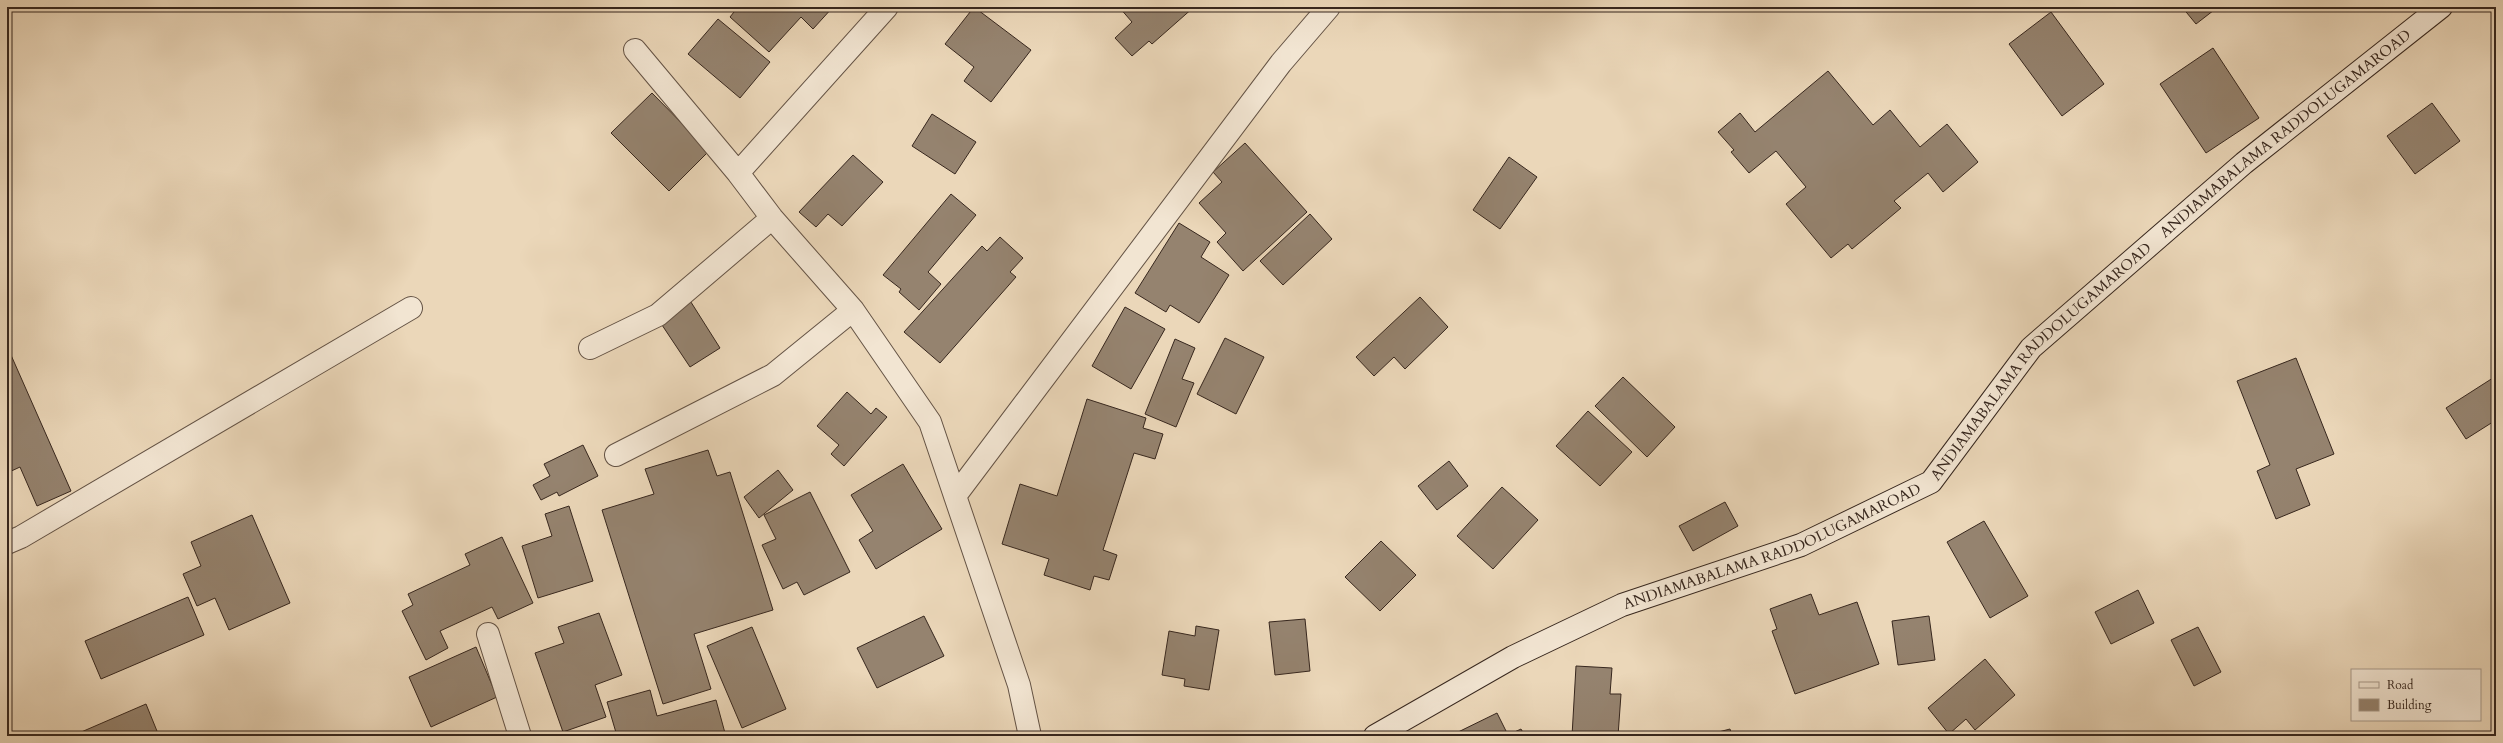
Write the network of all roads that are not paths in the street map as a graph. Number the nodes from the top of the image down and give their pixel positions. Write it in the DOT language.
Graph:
graph roads {
  1 [pos="887,7"];
  2 [pos="1329,7"];
  3 [pos="2441,7"];
  4 [pos="635,50"];
  5 [pos="738,173"];
  6 [pos="772,218"];
  7 [pos="412,308"];
  8 [pos="853,310"];
  9 [pos="590,348"];
  10 [pos="616,455"];
  11 [pos="954,496"];
  12 [pos="7,543"];
  13 [pos="488,634"];
  14 [pos="520,736"];
  15 [pos="1030,736"];
  16 [pos="1375,736"];
  1 -- 5 [label="street"];
  2 -- 11 [label="street"];
  3 -- 16 [label="street, ANDIAMABALAMA RADDOLUGAMAROAD"];
  4 -- 5 [label="street"];
  5 -- 6 [label="street"];
  6 -- 8 [label="street"];
  6 -- 9 [label="street"];
  7 -- 12 [label="street"];
  8 -- 10 [label="street"];
  8 -- 11 [label="street"];
  11 -- 15 [label="street"];
  13 -- 14 [label="street"];
}
